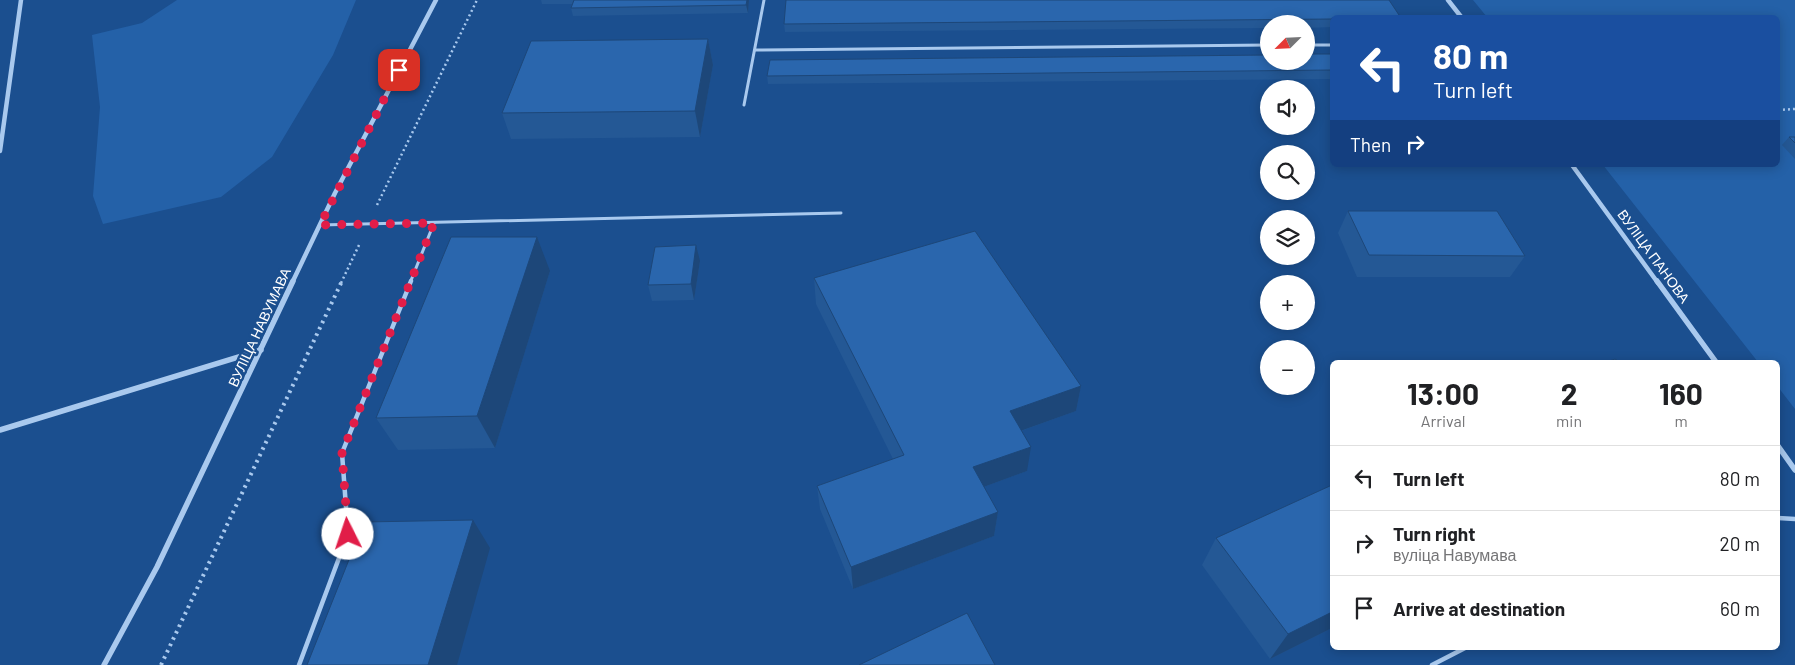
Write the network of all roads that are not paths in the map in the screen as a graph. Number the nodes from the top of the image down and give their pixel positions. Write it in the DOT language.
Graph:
graph roads {
  1 [pos="21,0"];
  2 [pos="436,0"];
  3 [pos="764,0"];
  4 [pos="1448,0"];
  5 [pos="1460,15"];
  6 [pos="1330,44"];
  7 [pos="1260,45"];
  8 [pos="1315,45"];
  9 [pos="755,50"];
  10 [pos="744,105"];
  11 [pos="0,151"];
  12 [pos="1573,167"];
  13 [pos="840,213"];
  14 [pos="434,223"];
  15 [pos="320,225"];
  16 [pos="261,350"];
  17 [pos="1715,360"];
  18 [pos="0,430"];
  19 [pos="1780,449"];
  20 [pos="1795,470"];
  21 [pos="1780,518"];
  22 [pos="1795,518"];
  23 [pos="1461,650"];
  24 [pos="104,665"];
  25 [pos="299,665"];
  26 [pos="1432,665"];
  1 -- 11 [label="street"];
  2 -- 15 [label="street, ВУЛІЦА НАВУМАВА"];
  3 -- 9 [label="lane"];
  4 -- 5 [label="street"];
  6 -- 8 [label="lane"];
  7 -- 9 [label="lane"];
  9 -- 10 [label="lane"];
  12 -- 17 [label="street, ВУЛІЦА ПАНОВА"];
  13 -- 14 [label="lane"];
  14 -- 15 [label="lane"];
  14 -- 25 [label="lane"];
  15 -- 16 [label="street, ВУЛІЦА НАВУМАВА"];
  16 -- 18 [label="street"];
  16 -- 24 [label="street, ВУЛІЦА НАВУМАВА"];
  19 -- 20 [label="street"];
  21 -- 22 [label="lane"];
  23 -- 26 [label="lane"];
}
